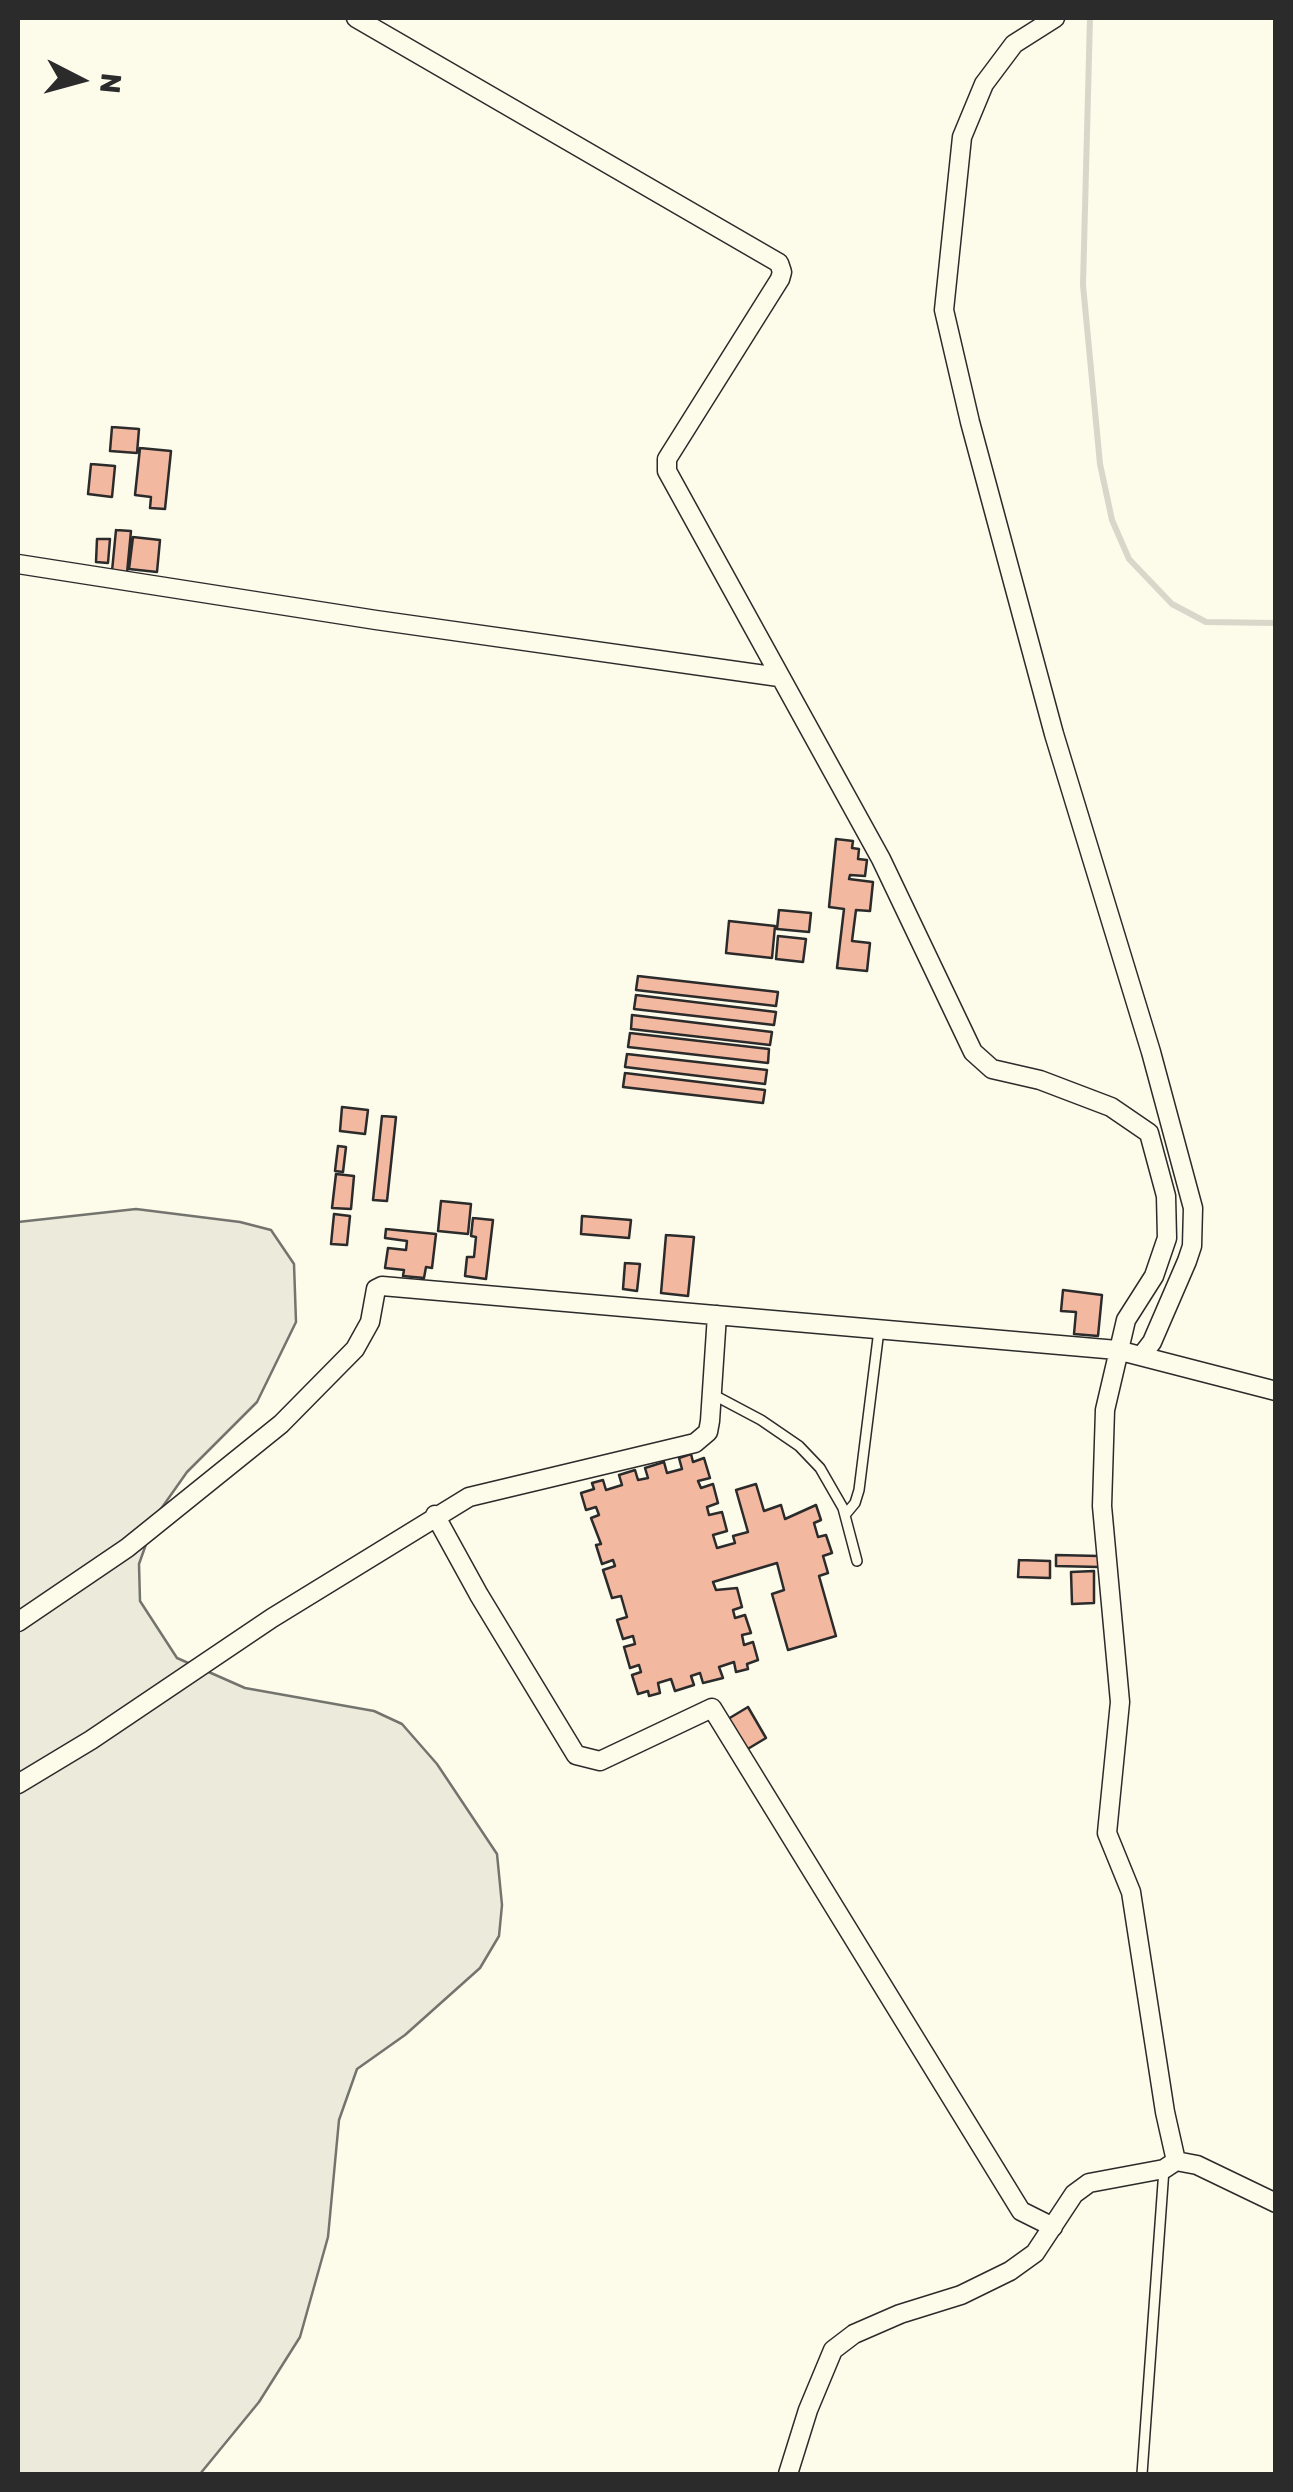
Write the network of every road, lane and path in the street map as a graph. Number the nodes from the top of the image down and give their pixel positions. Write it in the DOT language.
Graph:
graph roads {
  1 [pos="356,18"];
  2 [pos="1055,18"];
  3 [pos="18,564"];
  4 [pos="779,676"];
  5 [pos="718,1316"];
  6 [pos="878,1330"];
  7 [pos="1117,1350"];
  8 [pos="1142,1355"];
  9 [pos="1276,1391"];
  10 [pos="712,1394"];
  11 [pos="435,1515"];
  12 [pos="845,1515"];
  13 [pos="857,1562"];
  14 [pos="18,1622"];
  15 [pos="18,1784"];
  16 [pos="1170,2165"];
  17 [pos="1276,2203"];
  18 [pos="1053,2228"];
  19 [pos="788,2474"];
  20 [pos="1142,2474"];
  1 -- 4 [label="street"];
  2 -- 8 [label="street"];
  3 -- 4 [label="street"];
  4 -- 7 [label="street"];
  5 -- 6 [label="street"];
  5 -- 10 [label="street"];
  5 -- 14 [label="street"];
  6 -- 7 [label="street"];
  6 -- 12 [label="lane"];
  7 -- 8 [label="street"];
  7 -- 16 [label="street"];
  8 -- 9 [label="street"];
  10 -- 11 [label="street"];
  10 -- 12 [label="lane"];
  11 -- 15 [label="street"];
  11 -- 18 [label="street"];
  12 -- 13 [label="lane"];
  16 -- 17 [label="street"];
  16 -- 18 [label="street"];
  16 -- 20 [label="lane"];
  18 -- 19 [label="street"];
}
